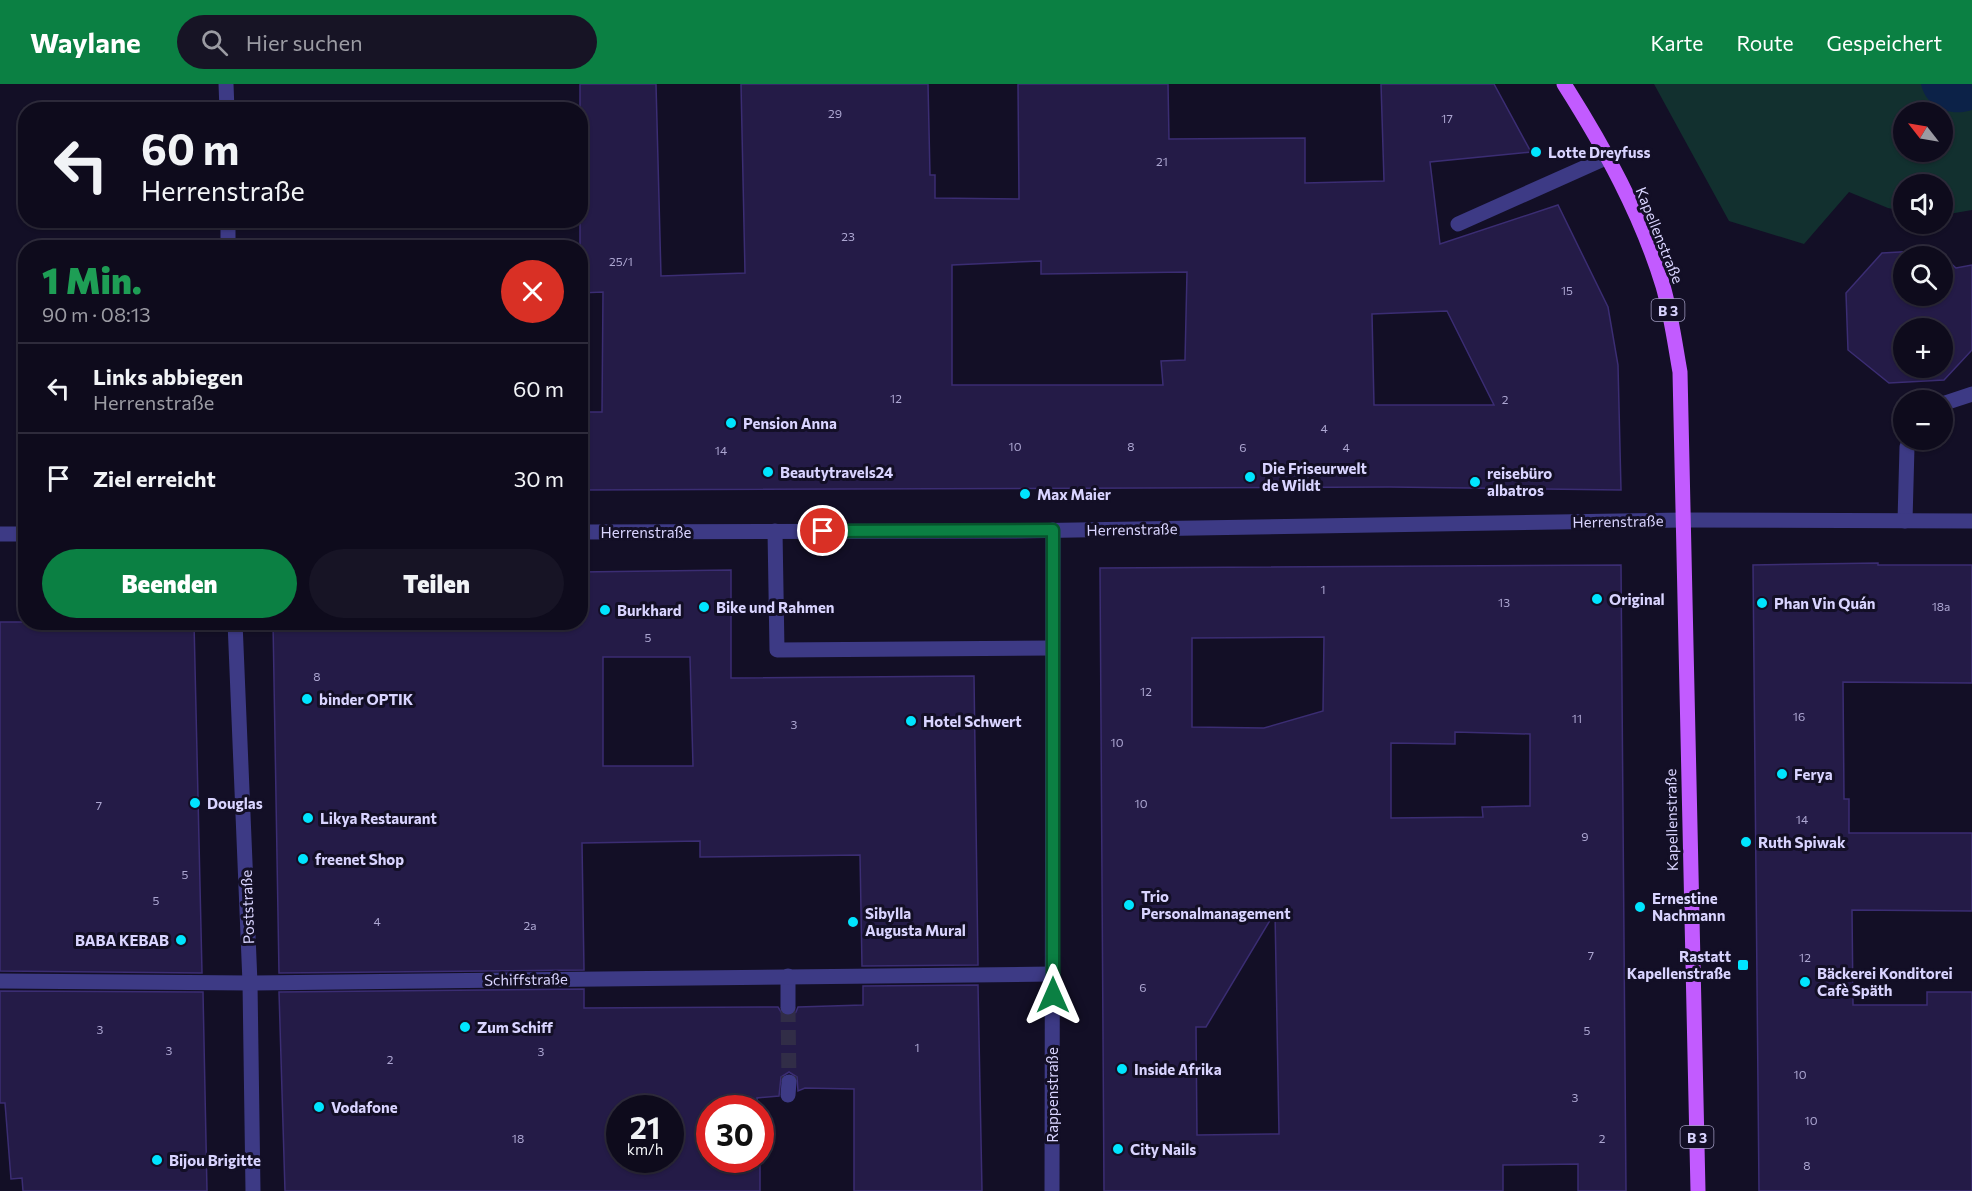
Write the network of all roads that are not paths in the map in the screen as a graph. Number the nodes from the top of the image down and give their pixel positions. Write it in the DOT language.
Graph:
graph roads {
  1 [pos="226,84"];
  2 [pos="1564,84"];
  3 [pos="227,102"];
  4 [pos="1608,157"];
  5 [pos="1458,224"];
  6 [pos="1972,394"];
  7 [pos="1953,400"];
  8 [pos="1907,450"];
  9 [pos="1683,520"];
  10 [pos="1905,521"];
  11 [pos="1972,521"];
  12 [pos="1053,530"];
  13 [pos="775,531"];
  14 [pos="588,532"];
  15 [pos="0,534"];
  16 [pos="18,534"];
  17 [pos="235,630"];
  18 [pos="1052,648"];
  19 [pos="1053,974"];
  20 [pos="788,976"];
  21 [pos="0,981"];
  22 [pos="250,983"];
  23 [pos="788,1007"];
  24 [pos="253,1191"];
  25 [pos="1052,1191"];
  26 [pos="1698,1191"];
  1 -- 3 [label="street"];
  2 -- 4 [label="main road, Kapellenstraße / B 3"];
  4 -- 5 [label="street"];
  4 -- 9 [label="main road, Kapellenstraße / B 3"];
  6 -- 7 [label="street"];
  8 -- 10 [label="street"];
  9 -- 10 [label="street"];
  9 -- 12 [label="street, Herrenstraße"];
  9 -- 26 [label="main road, Kapellenstraße / B 3"];
  10 -- 11 [label="street"];
  12 -- 13 [label="street, Herrenstraße"];
  12 -- 18 [label="street, Rappenstraße"];
  13 -- 14 [label="street, Herrenstraße"];
  13 -- 18 [label="street"];
  15 -- 16 [label="street"];
  17 -- 22 [label="street, Poststraße"];
  18 -- 19 [label="street, Rappenstraße"];
  19 -- 20 [label="street, Schiffstraße"];
  19 -- 25 [label="street, Rappenstraße"];
  20 -- 22 [label="street, Schiffstraße"];
  20 -- 23 [label="street"];
  21 -- 22 [label="street, Schiffstraße"];
  22 -- 24 [label="street, Poststraße"];
}
